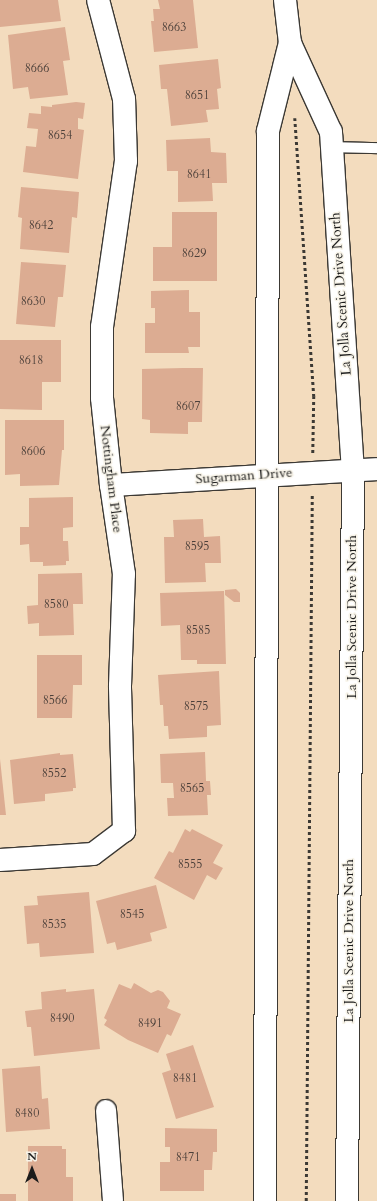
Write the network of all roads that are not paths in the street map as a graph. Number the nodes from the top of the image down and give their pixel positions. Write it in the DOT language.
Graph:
graph roads {
  1 [pos="98,0"];
  2 [pos="285,0"];
  3 [pos="290,43"];
  4 [pos="332,147"];
  5 [pos="377,148"];
  6 [pos="377,469"];
  7 [pos="352,470"];
  8 [pos="269,474"];
  9 [pos="111,485"];
  10 [pos="0,860"];
  11 [pos="106,1110"];
  12 [pos="113,1201"];
  13 [pos="265,1201"];
  14 [pos="347,1201"];
  1 -- 9 [label="main road, Nottingham Place"];
  2 -- 3 [label="main road, La Jolla Scenic Drive North"];
  3 -- 4 [label="main road, La Jolla Scenic Drive North"];
  3 -- 8 [label="main road, La Jolla Scenic Drive North"];
  4 -- 5 [label="lane"];
  4 -- 7 [label="main road, La Jolla Scenic Drive North"];
  6 -- 7 [label="main road, Sugarman Drive"];
  7 -- 8 [label="main road, Sugarman Drive"];
  7 -- 14 [label="main road, La Jolla Scenic Drive North"];
  8 -- 9 [label="main road, Sugarman Drive"];
  8 -- 13 [label="main road, La Jolla Scenic Drive North"];
  9 -- 10 [label="main road, Nottingham Place"];
  11 -- 12 [label="street"];
}
